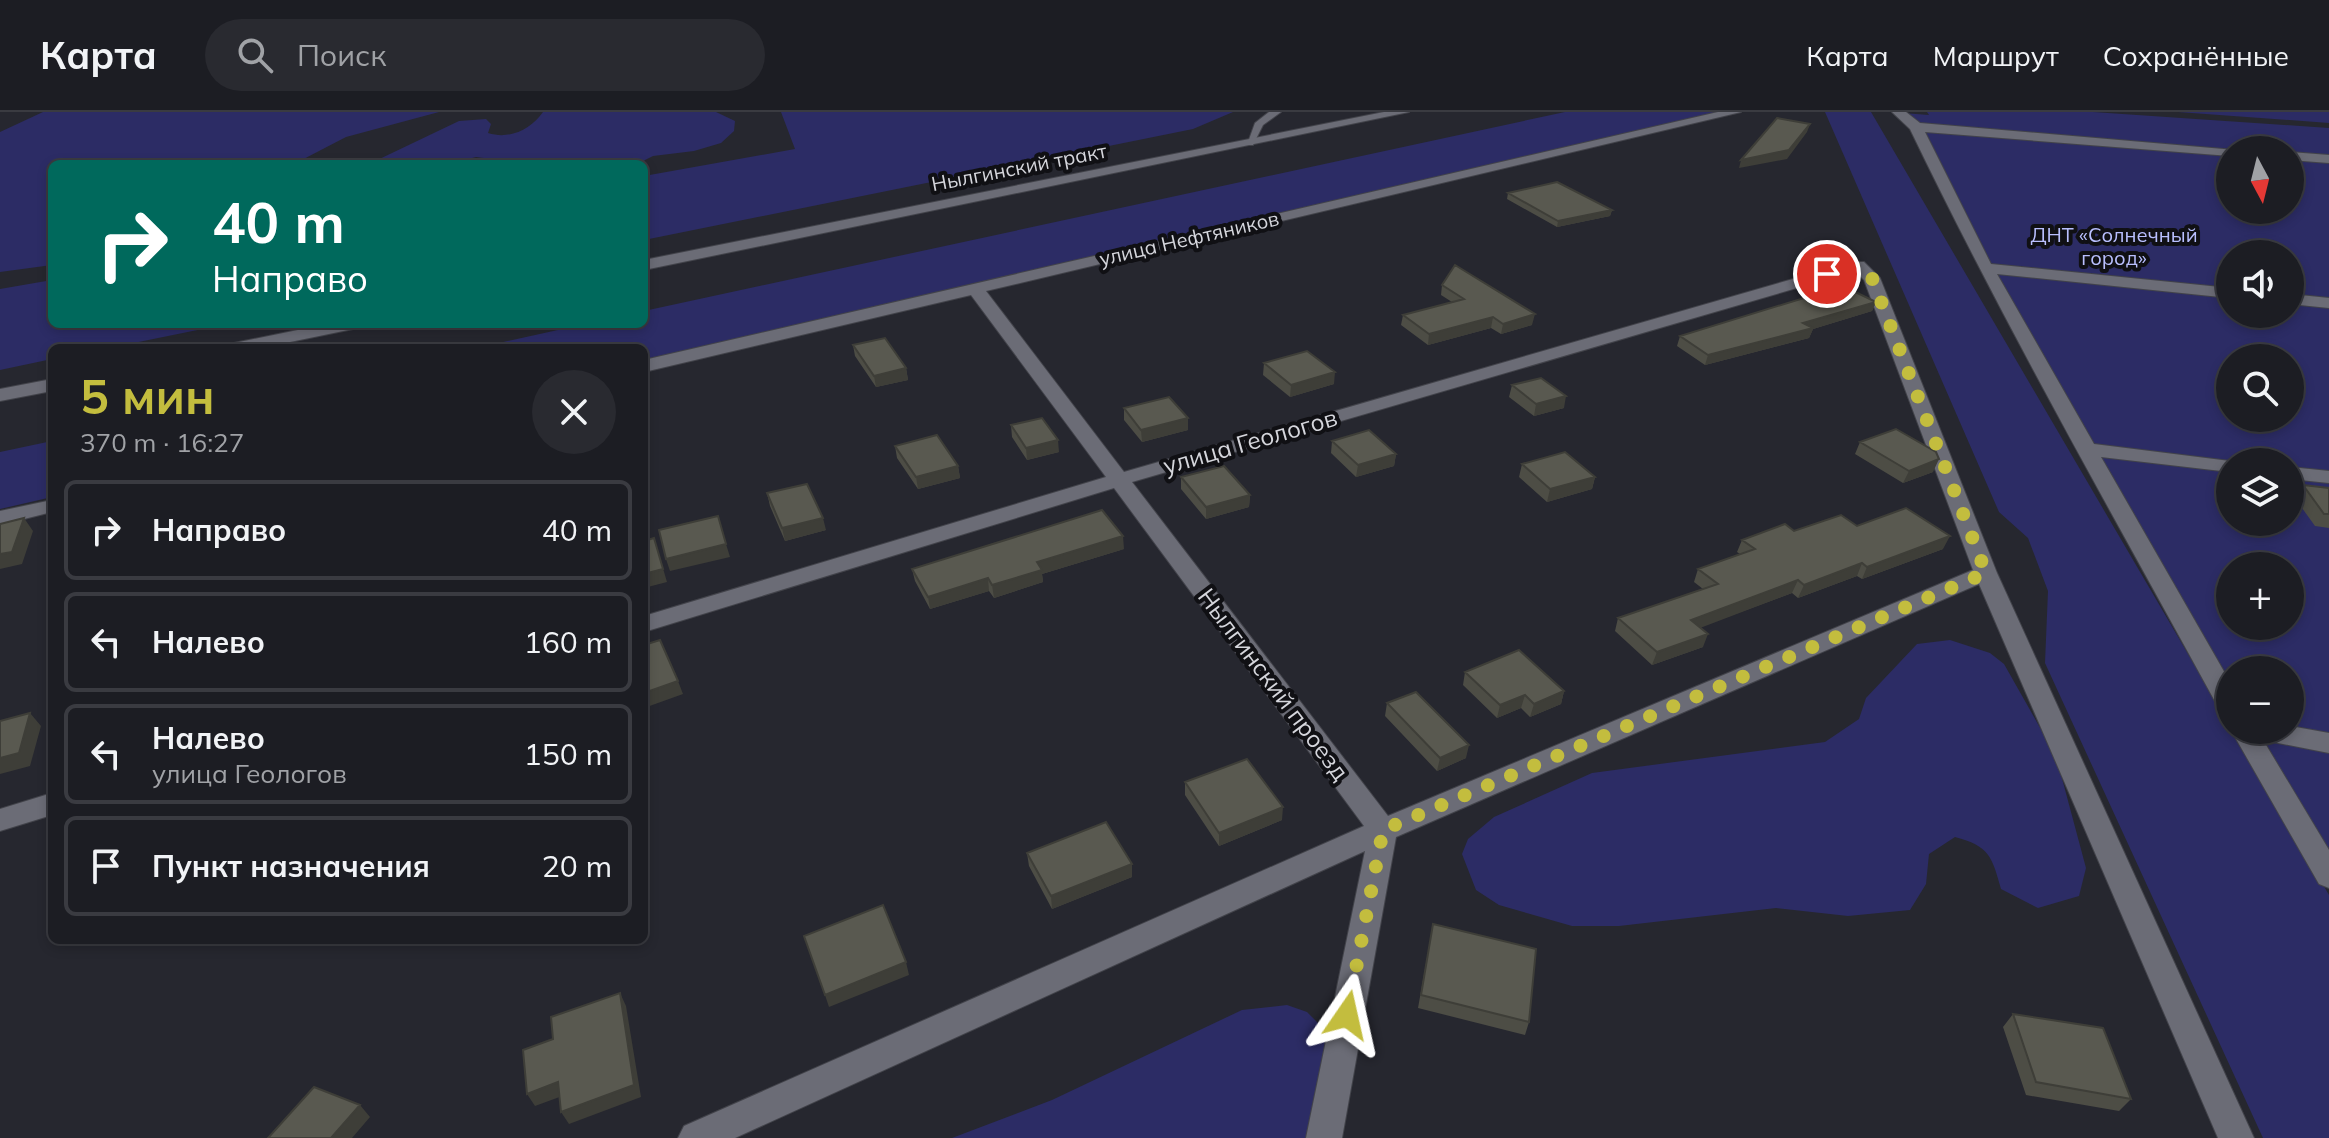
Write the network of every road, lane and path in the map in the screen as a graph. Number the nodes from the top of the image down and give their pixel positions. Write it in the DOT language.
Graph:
graph roads {
  1 [pos="1277,112"];
  2 [pos="1403,112"];
  3 [pos="1735,112"];
  4 [pos="1898,112"];
  5 [pos="1916,127"];
  6 [pos="1250,143"];
  7 [pos="2216,151"];
  8 [pos="2304,157"];
  9 [pos="2329,159"];
  10 [pos="648,264"];
  11 [pos="1985,268"];
  12 [pos="975,288"];
  13 [pos="2216,292"];
  14 [pos="2304,300"];
  15 [pos="2329,303"];
  16 [pos="333,328"];
  17 [pos="254,344"];
  18 [pos="648,365"];
  19 [pos="48,386"];
  20 [pos="0,395"];
  21 [pos="2085,449"];
  22 [pos="2216,464"];
  23 [pos="2304,474"];
  24 [pos="2329,477"];
  25 [pos="1121,479"];
  26 [pos="48,507"];
  27 [pos="0,518"];
  28 [pos="1986,573"];
  29 [pos="648,623"];
  30 [pos="2216,680"];
  31 [pos="2304,738"];
  32 [pos="2329,743"];
  33 [pos="2252,744"];
  34 [pos="48,805"];
  35 [pos="0,820"];
  36 [pos="1383,830"];
  37 [pos="2329,876"];
  38 [pos="696,1138"];
  39 [pos="1324,1138"];
  40 [pos="2236,1138"];
  1 -- 6 [label="lane"];
  2 -- 6 [label="street, Нылгинский тракт"];
  3 -- 12 [label="street, улица Нефтяников"];
  4 -- 5 [label="street"];
  5 -- 7 [label="street"];
  5 -- 11 [label="street"];
  6 -- 10 [label="street, Нылгинский тракт"];
  8 -- 9 [label="street"];
  11 -- 13 [label="street"];
  11 -- 21 [label="street"];
  12 -- 18 [label="street, улица Нефтяников"];
  12 -- 25 [label="street, Нылгинский проезд"];
  14 -- 15 [label="street"];
  16 -- 17 [label="street"];
  19 -- 20 [label="street"];
  21 -- 22 [label="street"];
  21 -- 30 [label="street"];
  23 -- 24 [label="street"];
  25 -- 28 [label="street, улица Геологов"];
  25 -- 29 [label="street, улица Геологов"];
  25 -- 36 [label="street, Нылгинский проезд"];
  26 -- 27 [label="street"];
  28 -- 36 [label="street"];
  28 -- 40 [label="street"];
  31 -- 32 [label="street"];
  33 -- 37 [label="street"];
  34 -- 35 [label="street"];
  36 -- 38 [label="street"];
  36 -- 39 [label="street"];
}
